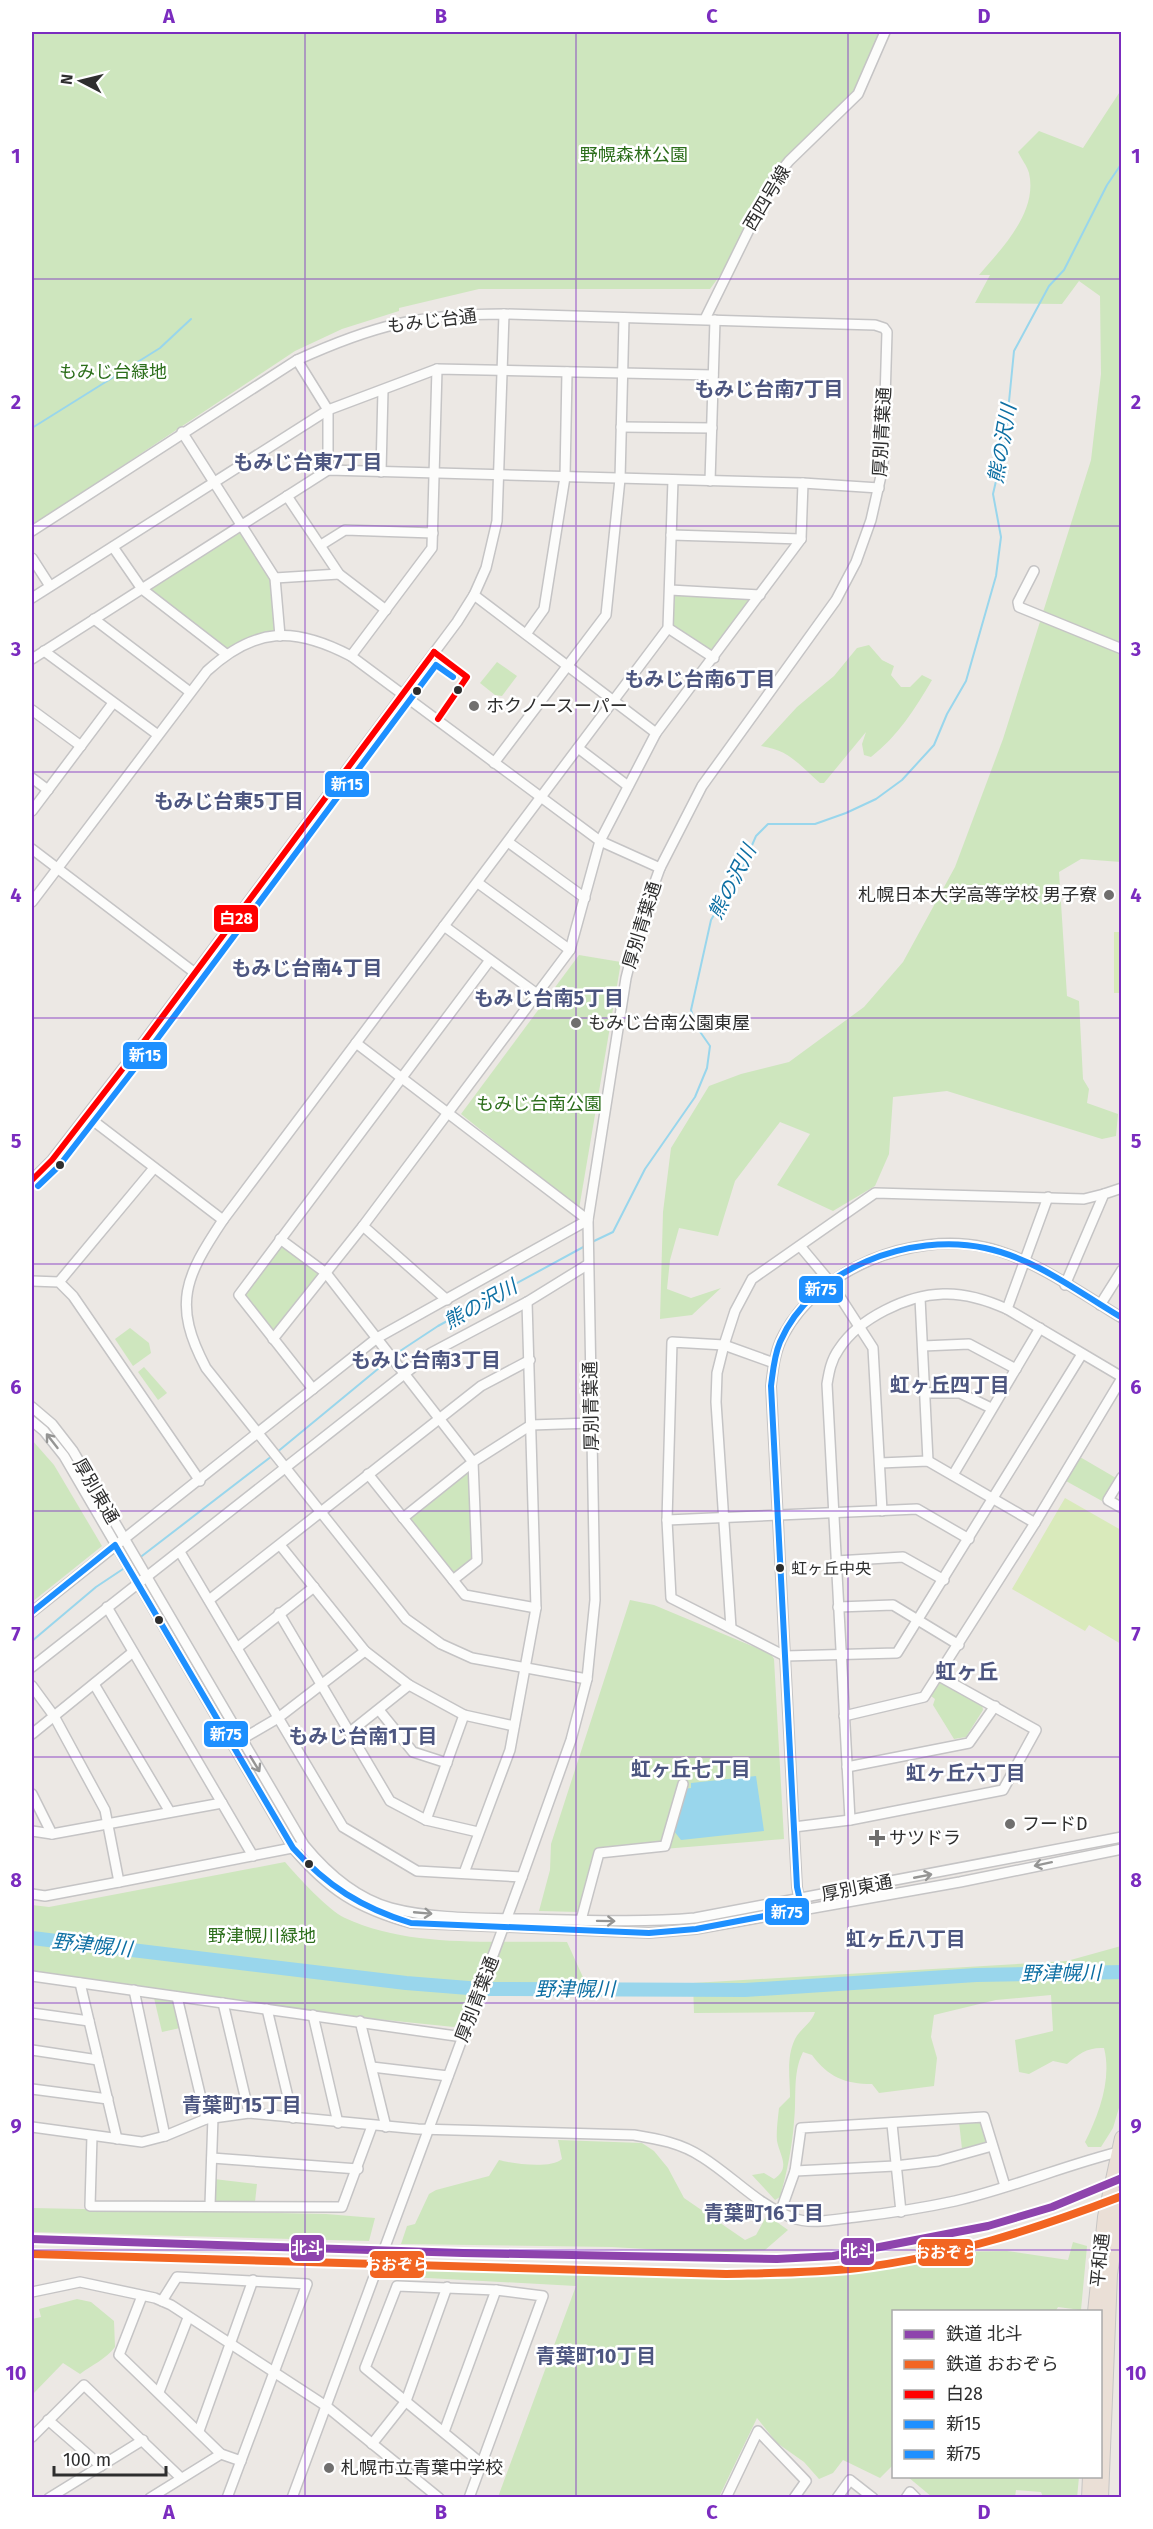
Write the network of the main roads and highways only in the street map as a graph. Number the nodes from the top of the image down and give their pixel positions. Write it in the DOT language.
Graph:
graph roads {
  1 [pos="1120,2147"];
  2 [pos="1122,2194"];
  3 [pos="1113,2233"];
  4 [pos="1095,2310"];
  5 [pos="1102,2472"];
  6 [pos="1090,2478"];
  7 [pos="1102,2478"];
  8 [pos="1089,2498"];
  9 [pos="1101,2498"];
  1 -- 3 [label="highway, 平和通"];
  2 -- 3 [label="highway, 平和通"];
  3 -- 4 [label="highway, 平和通"];
  3 -- 5 [label="highway, 平和通"];
  6 -- 8 [label="highway"];
  7 -- 9 [label="highway, 平和通"];
}
